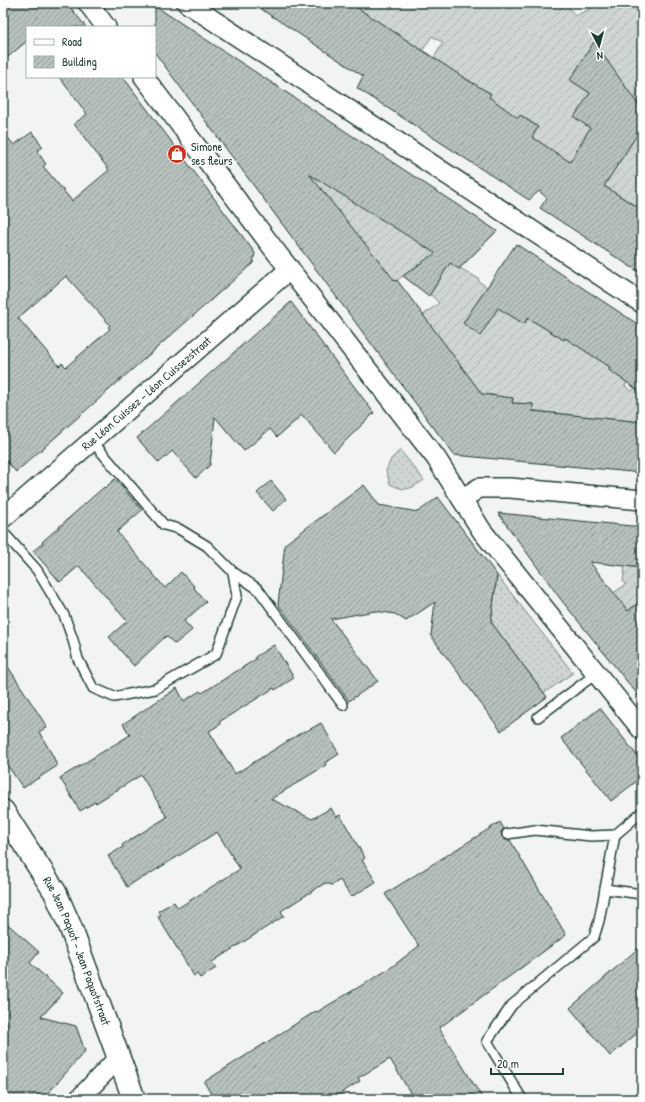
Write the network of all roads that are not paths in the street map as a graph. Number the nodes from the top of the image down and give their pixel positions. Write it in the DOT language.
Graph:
graph roads {
  1 [pos="88,3"];
  2 [pos="187,3"];
  3 [pos="105,26"];
  4 [pos="145,78"];
  5 [pos="290,269"];
  6 [pos="642,303"];
  7 [pos="92,441"];
  8 [pos="462,499"];
  9 [pos="642,500"];
  10 [pos="3,518"];
  11 [pos="3,532"];
  12 [pos="233,572"];
  13 [pos="597,673"];
  14 [pos="343,704"];
  15 [pos="538,716"];
  16 [pos="642,730"];
  17 [pos="3,811"];
  18 [pos="642,812"];
  19 [pos="507,834"];
  20 [pos="615,835"];
  21 [pos="605,889"];
  22 [pos="642,894"];
  23 [pos="119,1057"];
  24 [pos="78,1099"];
  25 [pos="134,1099"];
  26 [pos="522,1099"];
  1 -- 3 [label="street"];
  2 -- 6 [label="street"];
  4 -- 5 [label="street"];
  5 -- 7 [label="street, Rue Léon Cuissez - Léon Cuissezstraat"];
  5 -- 8 [label="street"];
  7 -- 10 [label="street, Rue Léon Cuissez - Léon Cuissezstraat"];
  7 -- 12 [label="lane"];
  8 -- 9 [label="street"];
  8 -- 13 [label="street"];
  11 -- 12 [label="lane"];
  12 -- 14 [label="lane"];
  13 -- 15 [label="lane"];
  13 -- 16 [label="street"];
  17 -- 23 [label="street, Rue Jean Paquot - Jean Paquotstraat"];
  18 -- 20 [label="lane"];
  19 -- 20 [label="lane"];
  20 -- 21 [label="lane"];
  21 -- 22 [label="lane"];
  21 -- 26 [label="lane"];
  23 -- 24 [label="street"];
  23 -- 25 [label="street, Rue Jean Paquot - Jean Paquotstraat"];
}
